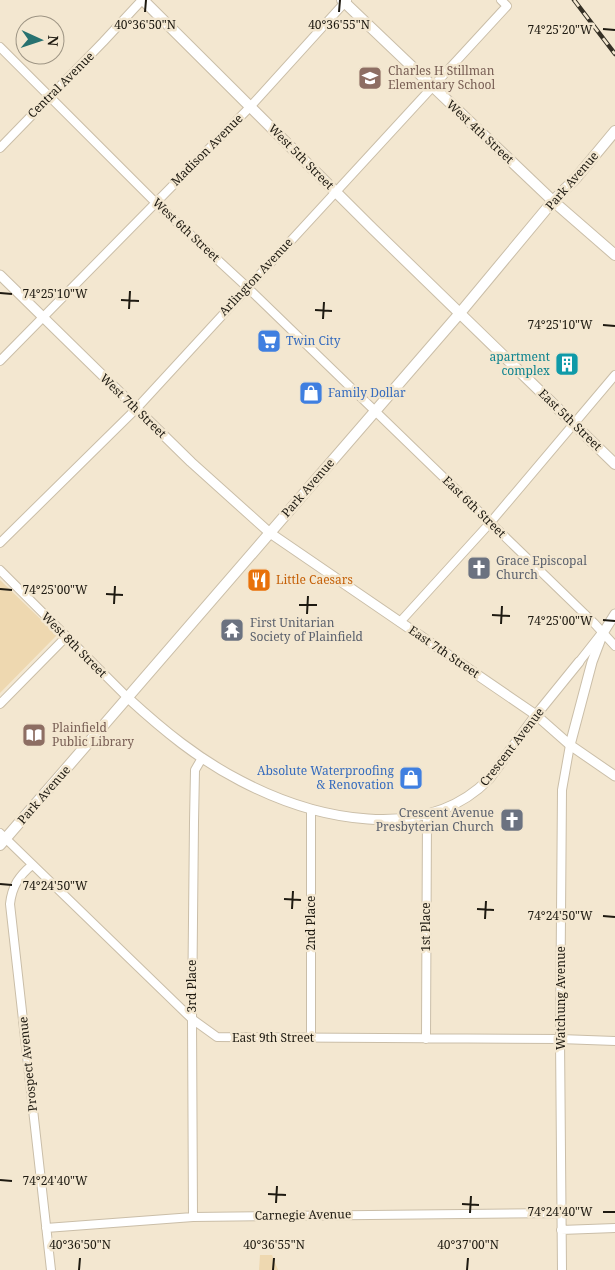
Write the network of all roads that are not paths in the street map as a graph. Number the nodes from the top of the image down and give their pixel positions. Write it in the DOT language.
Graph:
graph roads {
  1 [pos="142,0"];
  2 [pos="502,0"];
  3 [pos="345,1"];
  4 [pos="0,47"];
  5 [pos="433,88"];
  6 [pos="50,96"];
  7 [pos="250,107"];
  8 [pos="615,131"];
  9 [pos="0,148"];
  10 [pos="336,191"];
  11 [pos="553,201"];
  12 [pos="156,203"];
  13 [pos="615,255"];
  14 [pos="0,275"];
  15 [pos="248,286"];
  16 [pos="460,313"];
  17 [pos="43,317"];
  18 [pos="0,361"];
  19 [pos="615,375"];
  20 [pos="136,409"];
  21 [pos="375,410"];
  22 [pos="574,424"];
  23 [pos="615,464"];
  24 [pos="490,523"];
  25 [pos="270,533"];
  26 [pos="0,542"];
  27 [pos="0,570"];
  28 [pos="615,614"];
  29 [pos="400,622"];
  30 [pos="603,633"];
  31 [pos="66,637"];
  32 [pos="615,646"];
  33 [pos="579,662"];
  34 [pos="128,698"];
  35 [pos="0,704"];
  36 [pos="536,714"];
  37 [pos="570,745"];
  38 [pos="202,758"];
  39 [pos="615,776"];
  40 [pos="311,809"];
  41 [pos="427,814"];
  42 [pos="2,839"];
  43 [pos="32,865"];
  44 [pos="192,1019"];
  45 [pos="311,1038"];
  46 [pos="426,1039"];
  47 [pos="560,1039"];
  48 [pos="615,1041"];
  49 [pos="561,1213"];
  50 [pos="193,1217"];
  51 [pos="46,1228"];
  52 [pos="615,1228"];
  53 [pos="561,1230"];
  54 [pos="51,1270"];
  55 [pos="562,1270"];
  1 -- 6 [label="street, Central Avenue"];
  1 -- 7 [label="main road, West 5th Street"];
  2 -- 5 [label="street, Arlington Avenue"];
  3 -- 5 [label="main road, West 4th Street"];
  3 -- 7 [label="street, Madison Avenue"];
  4 -- 6 [label="street, West 6th Street"];
  5 -- 10 [label="street, Arlington Avenue"];
  5 -- 11 [label="main road, West 4th Street"];
  6 -- 9 [label="street, Central Avenue"];
  6 -- 12 [label="street, West 6th Street"];
  7 -- 10 [label="main road, West 5th Street"];
  7 -- 12 [label="street, Madison Avenue"];
  8 -- 11 [label="main road, Park Avenue"];
  10 -- 15 [label="street, Arlington Avenue"];
  10 -- 16 [label="main road, West 5th Street"];
  11 -- 13 [label="main road, West 4th Street"];
  11 -- 16 [label="main road, Park Avenue"];
  12 -- 15 [label="street, West 6th Street"];
  12 -- 17 [label="street, Madison Avenue"];
  14 -- 17 [label="street, West 7th Street"];
  15 -- 20 [label="street, Arlington Avenue"];
  15 -- 21 [label="street, West 6th Street"];
  16 -- 21 [label="main road, Park Avenue"];
  16 -- 22 [label="main road, East 5th Street"];
  17 -- 18 [label="street, Madison Avenue"];
  17 -- 20 [label="street, West 7th Street"];
  19 -- 22 [label="street"];
  20 -- 25 [label="street, West 7th Street"];
  20 -- 26 [label="street, Arlington Avenue"];
  21 -- 24 [label="street, East 6th Street"];
  21 -- 25 [label="main road, Park Avenue"];
  22 -- 23 [label="main road, East 5th Street"];
  22 -- 24 [label="street"];
  24 -- 29 [label="street"];
  24 -- 30 [label="street, East 6th Street"];
  25 -- 29 [label="street, East 7th Street"];
  25 -- 34 [label="main road, Park Avenue"];
  27 -- 31 [label="street, West 8th Street"];
  28 -- 30 [label="street, Watchung Avenue"];
  29 -- 36 [label="street, East 7th Street"];
  30 -- 32 [label="street, East 6th Street"];
  30 -- 33 [label="street, Crescent Avenue"];
  30 -- 37 [label="street, Watchung Avenue"];
  31 -- 34 [label="street, West 8th Street"];
  31 -- 35 [label="street"];
  33 -- 36 [label="street, Crescent Avenue"];
  34 -- 38 [label="street, Crescent Avenue"];
  34 -- 42 [label="main road, Park Avenue"];
  36 -- 37 [label="street, East 7th Street"];
  36 -- 41 [label="street, Crescent Avenue"];
  37 -- 39 [label="street, East 7th Street"];
  37 -- 47 [label="street, Watchung Avenue"];
  38 -- 40 [label="street, Crescent Avenue"];
  38 -- 44 [label="street, 3rd Place"];
  40 -- 41 [label="street, Crescent Avenue"];
  40 -- 45 [label="street, 2nd Place"];
  41 -- 46 [label="street, 1st Place"];
  42 -- 43 [label="street, East 9th Street"];
  43 -- 44 [label="street, East 9th Street"];
  43 -- 51 [label="street, Prospect Avenue"];
  44 -- 45 [label="street, East 9th Street"];
  44 -- 50 [label="street, 3rd Place"];
  45 -- 46 [label="street, East 9th Street"];
  46 -- 47 [label="street, East 9th Street"];
  47 -- 48 [label="street, East 9th Street"];
  47 -- 49 [label="street, Watchung Avenue"];
  49 -- 50 [label="street, Carnegie Avenue"];
  49 -- 53 [label="street, Watchung Avenue"];
  50 -- 51 [label="street, Carnegie Avenue"];
  51 -- 54 [label="street, Prospect Avenue"];
  52 -- 53 [label="street"];
  53 -- 55 [label="street, Watchung Avenue"];
}
